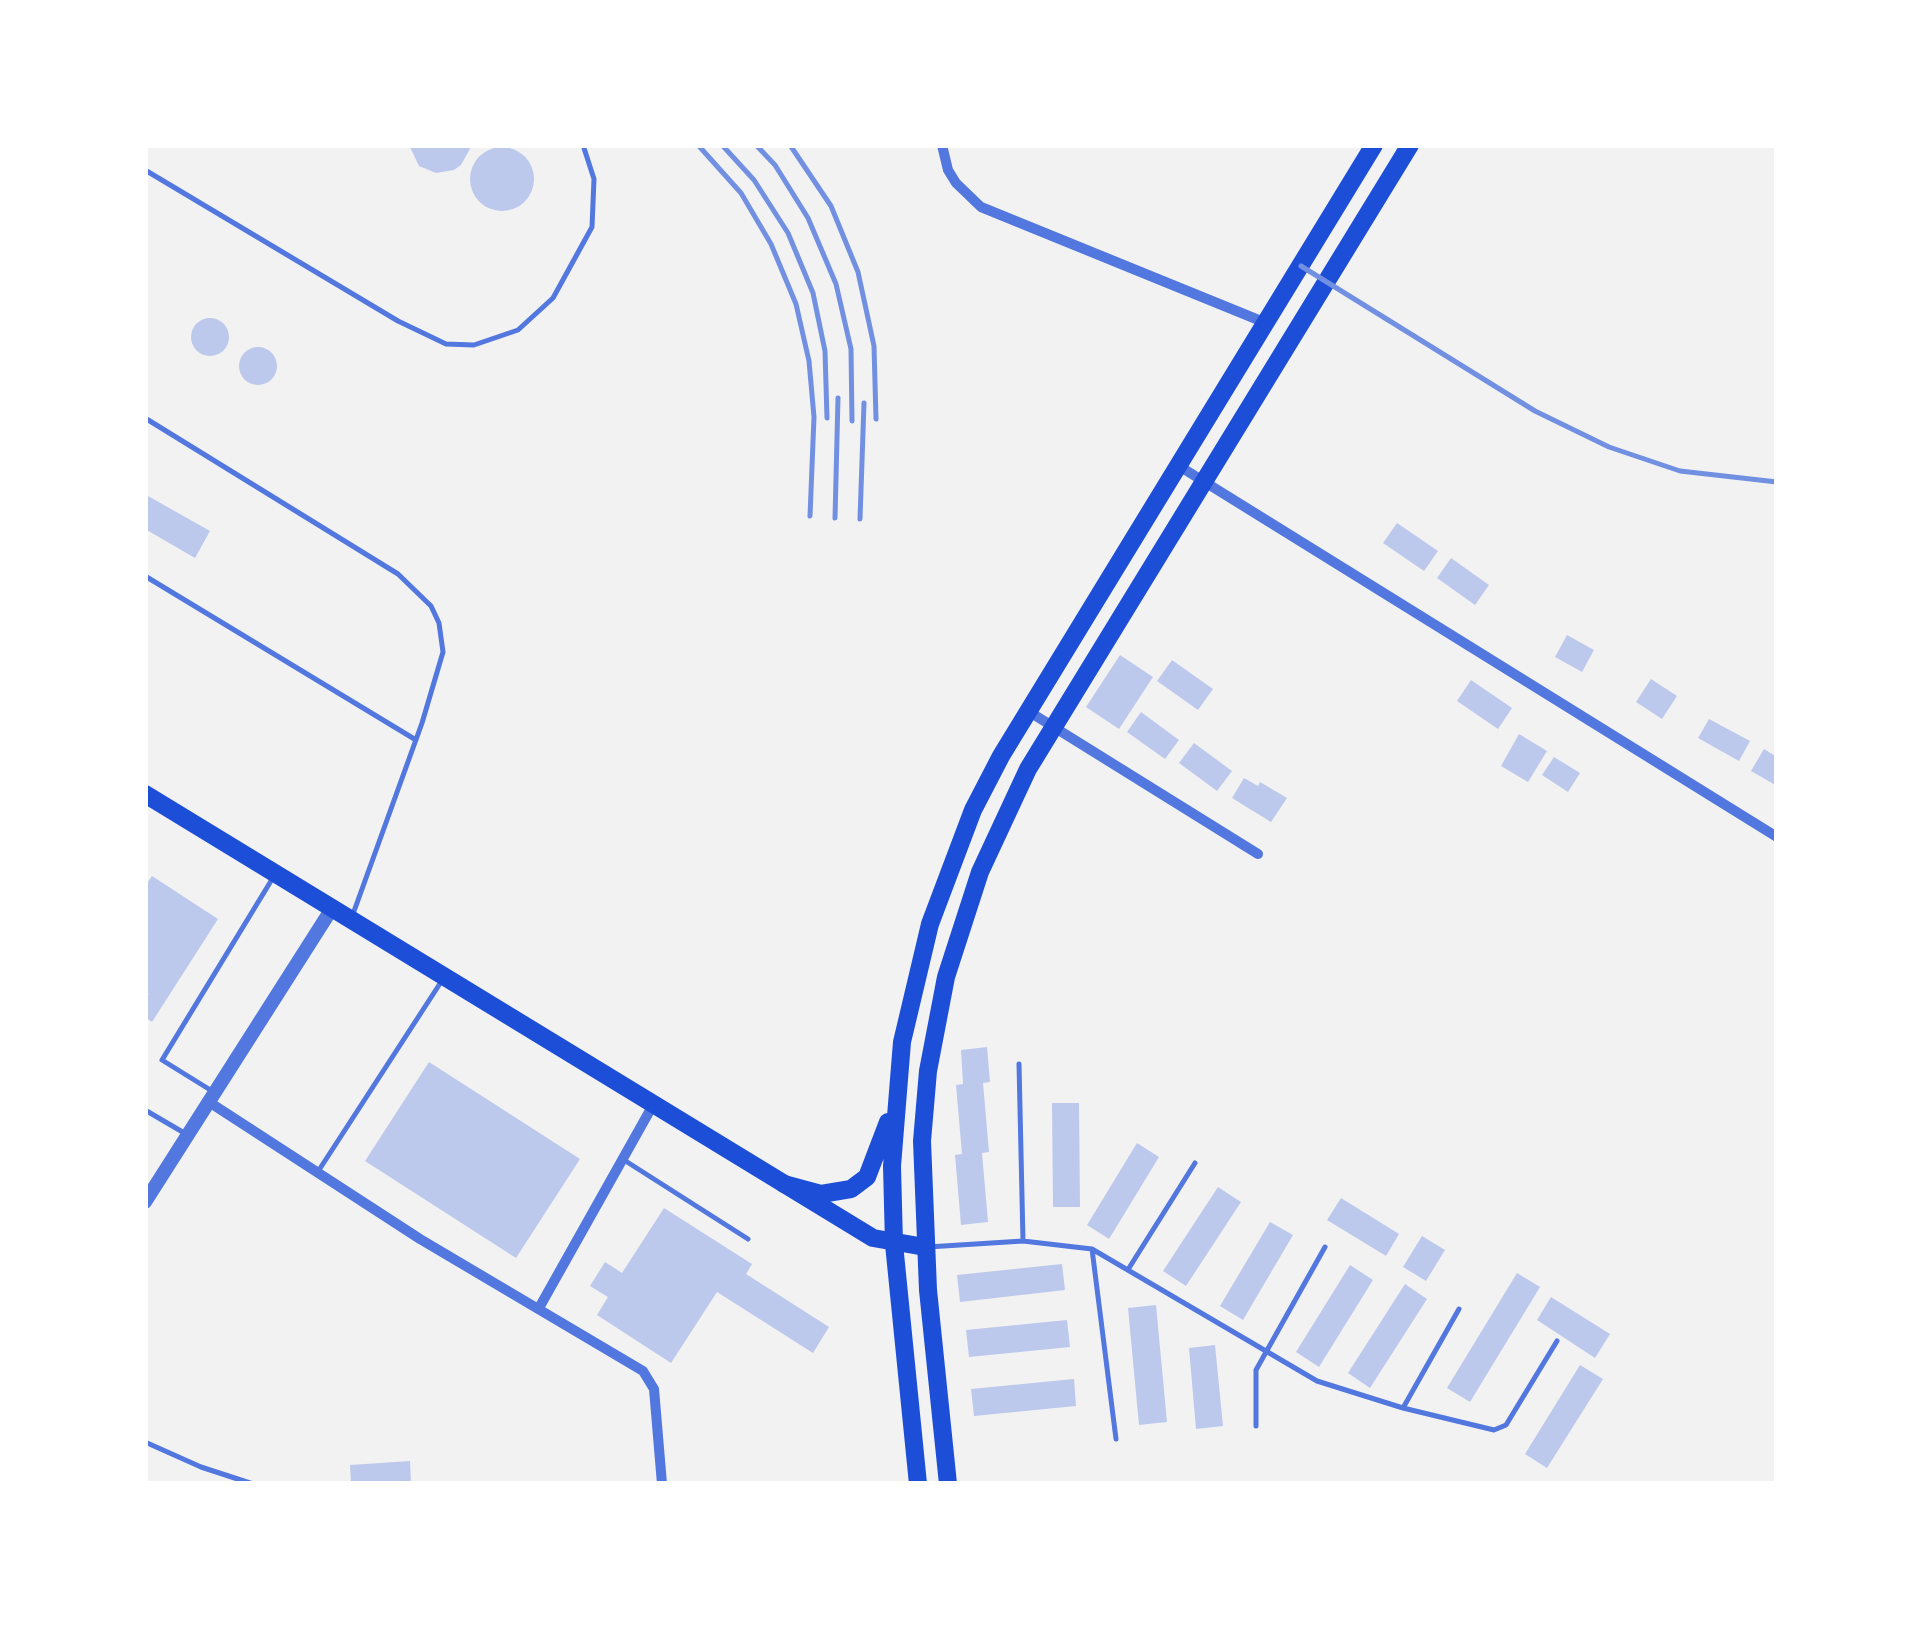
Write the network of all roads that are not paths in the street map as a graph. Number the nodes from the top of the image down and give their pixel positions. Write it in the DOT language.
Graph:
graph roads {
  1 [pos="582,145"];
  2 [pos="942,145"];
  3 [pos="1374,145"];
  4 [pos="1410,145"];
  5 [pos="145,170"];
  6 [pos="1266,322"];
  7 [pos="145,418"];
  8 [pos="1179,466"];
  9 [pos="1204,481"];
  10 [pos="145,576"];
  11 [pos="1028,711"];
  12 [pos="1053,727"];
  13 [pos="416,740"];
  14 [pos="145,794"];
  15 [pos="1777,837"];
  16 [pos="1258,854"];
  17 [pos="274,874"];
  18 [pos="332,910"];
  19 [pos="351,921"];
  20 [pos="444,978"];
  21 [pos="1019,1064"];
  22 [pos="212,1097"];
  23 [pos="895,1102"];
  24 [pos="653,1106"];
  25 [pos="145,1110"];
  26 [pos="188,1135"];
  27 [pos="624,1160"];
  28 [pos="1195,1162"];
  29 [pos="318,1173"];
  30 [pos="784,1184"];
  31 [pos="145,1202"];
  32 [pos="748,1239"];
  33 [pos="1023,1241"];
  34 [pos="894,1244"];
  35 [pos="925,1247"];
  36 [pos="1325,1247"];
  37 [pos="1092,1248"];
  38 [pos="1128,1268"];
  39 [pos="539,1308"];
  40 [pos="1459,1308"];
  41 [pos="1558,1341"];
  42 [pos="1264,1351"];
  43 [pos="1402,1408"];
  44 [pos="1256,1426"];
  45 [pos="1116,1439"];
  46 [pos="145,1442"];
  47 [pos="253,1484"];
  48 [pos="662,1484"];
  49 [pos="918,1484"];
  50 [pos="948,1484"];
  1 -- 5 [label="lane"];
  2 -- 6 [label="street"];
  3 -- 6 [label="main road"];
  4 -- 9 [label="main road"];
  6 -- 8 [label="main road"];
  7 -- 13 [label="lane"];
  8 -- 9 [label="street"];
  8 -- 11 [label="main road"];
  9 -- 12 [label="main road"];
  9 -- 15 [label="street"];
  10 -- 13 [label="lane"];
  11 -- 12 [label="street"];
  11 -- 23 [label="main road"];
  12 -- 16 [label="street"];
  12 -- 35 [label="main road"];
  13 -- 19 [label="lane"];
  14 -- 17 [label="main road"];
  17 -- 18 [label="main road"];
  17 -- 22 [label="lane"];
  18 -- 19 [label="main road"];
  18 -- 22 [label="street"];
  19 -- 20 [label="main road"];
  20 -- 24 [label="main road"];
  20 -- 29 [label="lane"];
  21 -- 33 [label="lane"];
  22 -- 26 [label="street"];
  22 -- 29 [label="street"];
  23 -- 30 [label="main road"];
  23 -- 34 [label="main road"];
  24 -- 27 [label="street"];
  24 -- 30 [label="main road"];
  25 -- 26 [label="lane"];
  26 -- 31 [label="street"];
  27 -- 32 [label="lane"];
  27 -- 39 [label="street"];
  28 -- 38 [label="lane"];
  29 -- 39 [label="street"];
  30 -- 34 [label="main road"];
  33 -- 35 [label="lane"];
  33 -- 37 [label="lane"];
  34 -- 35 [label="main road"];
  34 -- 49 [label="main road"];
  35 -- 50 [label="main road"];
  36 -- 42 [label="lane"];
  37 -- 38 [label="lane"];
  37 -- 45 [label="lane"];
  38 -- 42 [label="lane"];
  39 -- 48 [label="street"];
  40 -- 43 [label="lane"];
  41 -- 43 [label="lane"];
  42 -- 43 [label="lane"];
  42 -- 44 [label="lane"];
  46 -- 47 [label="lane"];
}
